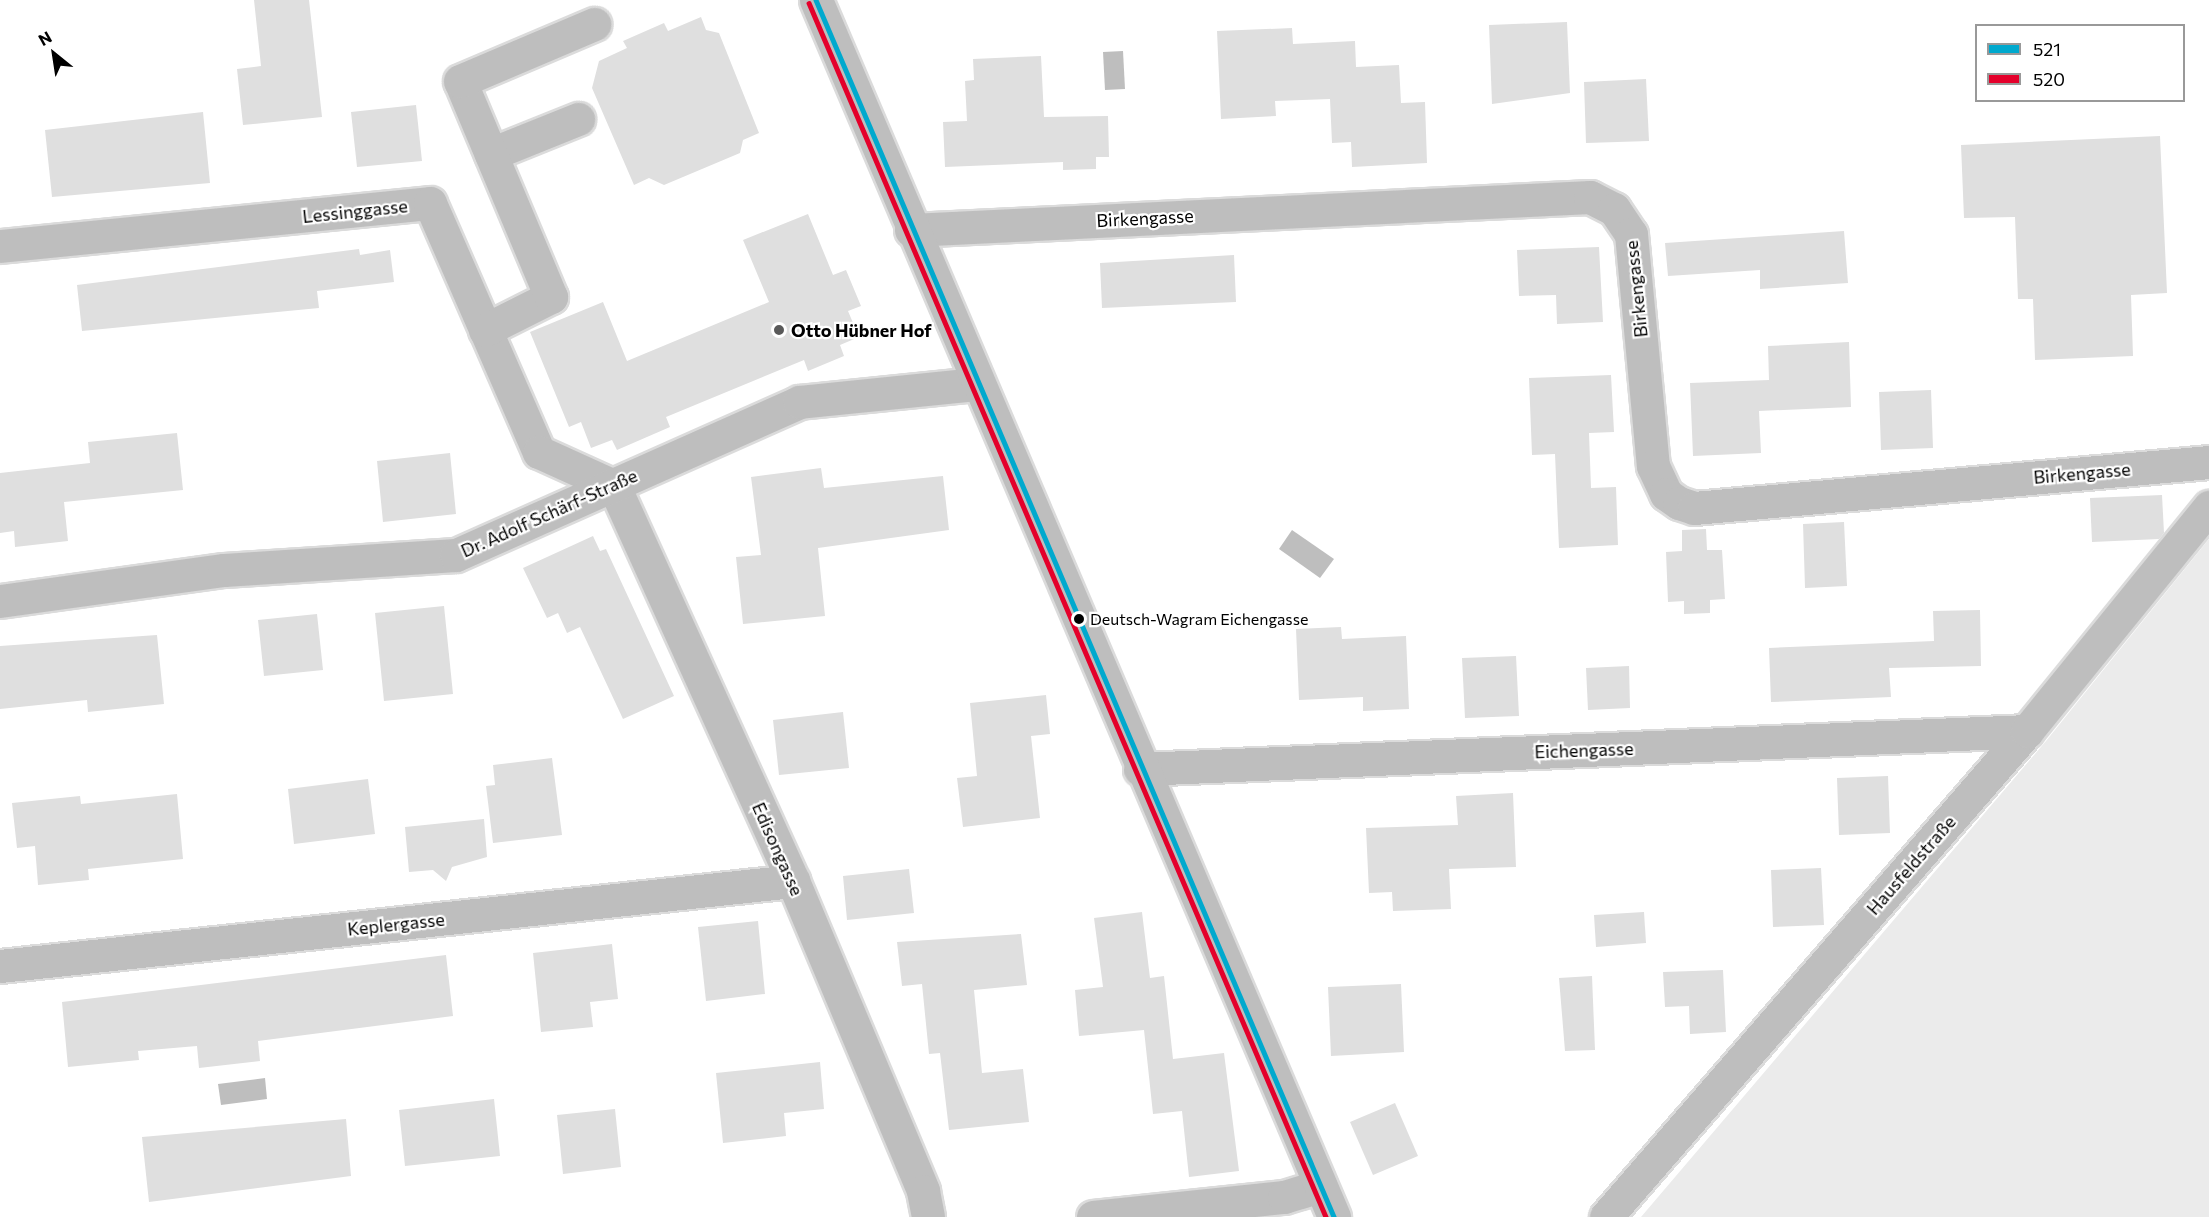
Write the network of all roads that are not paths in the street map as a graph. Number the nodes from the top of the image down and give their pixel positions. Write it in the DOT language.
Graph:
graph roads {
  1 [pos="816,0"];
  2 [pos="594,24"];
  3 [pos="578,119"];
  4 [pos="491,154"];
  5 [pos="910,230"];
  6 [pos="0,246"];
  7 [pos="485,330"];
  8 [pos="977,384"];
  9 [pos="2209,462"];
  10 [pos="614,486"];
  11 [pos="2209,507"];
  12 [pos="0,601"];
  13 [pos="2027,731"];
  14 [pos="1140,769"];
  15 [pos="793,881"];
  16 [pos="0,966"];
  17 [pos="1320,1186"];
  18 [pos="928,1217"];
  19 [pos="1093,1217"];
  20 [pos="1334,1217"];
  21 [pos="1606,1217"];
  1 -- 5 [label="street"];
  2 -- 4 [label="street"];
  3 -- 4 [label="street"];
  4 -- 7 [label="street"];
  5 -- 8 [label="street"];
  5 -- 9 [label="street, Birkengasse"];
  6 -- 7 [label="street, Lessinggasse"];
  7 -- 10 [label="street, Lessinggasse"];
  8 -- 10 [label="street, Dr. Adolf Schärf-Straße"];
  8 -- 14 [label="street"];
  10 -- 12 [label="street, Dr. Adolf Schärf-Straße"];
  10 -- 15 [label="street, Edisongasse"];
  11 -- 13 [label="street, Hausfeldstraße"];
  13 -- 14 [label="street, Eichengasse"];
  13 -- 21 [label="street, Hausfeldstraße"];
  14 -- 17 [label="street"];
  15 -- 16 [label="street, Keplergasse"];
  15 -- 18 [label="street, Edisongasse"];
  17 -- 19 [label="street"];
  17 -- 20 [label="street"];
}
